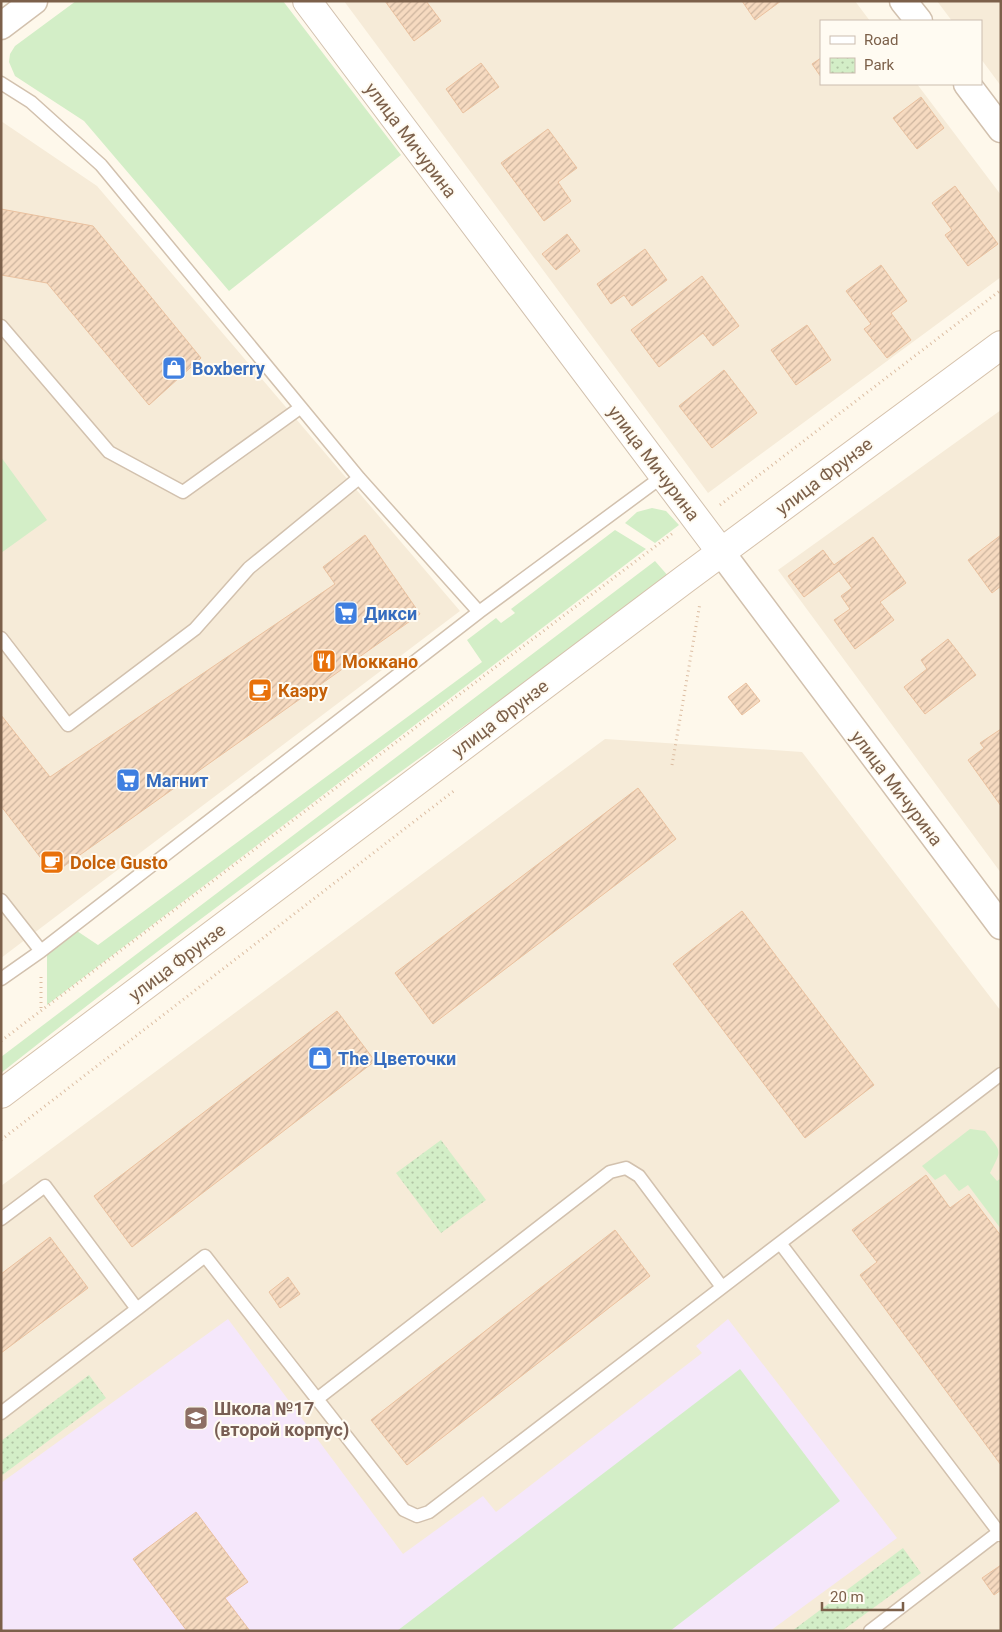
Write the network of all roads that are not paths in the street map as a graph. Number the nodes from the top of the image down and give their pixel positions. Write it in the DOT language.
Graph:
graph roads {
  1 [pos="34,1"];
  2 [pos="306,1"];
  3 [pos="903,1"];
  4 [pos="918,20"];
  5 [pos="1,26"];
  6 [pos="1,83"];
  7 [pos="967,85"];
  8 [pos="1001,128"];
  9 [pos="1,326"];
  10 [pos="1001,345"];
  11 [pos="300,408"];
  12 [pos="663,476"];
  13 [pos="359,478"];
  14 [pos="721,552"];
  15 [pos="480,612"];
  16 [pos="1,638"];
  17 [pos="1,900"];
  18 [pos="1001,926"];
  19 [pos="41,951"];
  20 [pos="1,979"];
  21 [pos="1001,1074"];
  22 [pos="1,1094"];
  23 [pos="1,1218"];
  24 [pos="780,1243"];
  25 [pos="722,1287"];
  26 [pos="136,1309"];
  27 [pos="317,1400"];
  28 [pos="1,1413"];
  29 [pos="1000,1534"];
  30 [pos="870,1631"];
  1 -- 5 [label="street"];
  2 -- 12 [label="main road, улица Мичурина"];
  3 -- 4 [label="street"];
  6 -- 11 [label="lane"];
  7 -- 8 [label="street"];
  9 -- 11 [label="lane"];
  10 -- 14 [label="main road, улица Фрунзе"];
  11 -- 13 [label="lane"];
  12 -- 14 [label="main road, улица Мичурина"];
  12 -- 15 [label="lane"];
  13 -- 15 [label="lane"];
  13 -- 16 [label="lane"];
  14 -- 18 [label="street, улица Мичурина"];
  14 -- 22 [label="main road, улица Фрунзе"];
  15 -- 19 [label="lane"];
  17 -- 19 [label="lane"];
  19 -- 20 [label="lane"];
  21 -- 24 [label="lane"];
  23 -- 26 [label="lane"];
  24 -- 25 [label="lane"];
  24 -- 29 [label="lane"];
  25 -- 27 [label="lane"];
  25 -- 27 [label="lane"];
  26 -- 27 [label="lane"];
  26 -- 28 [label="lane"];
  29 -- 30 [label="lane"];
}
